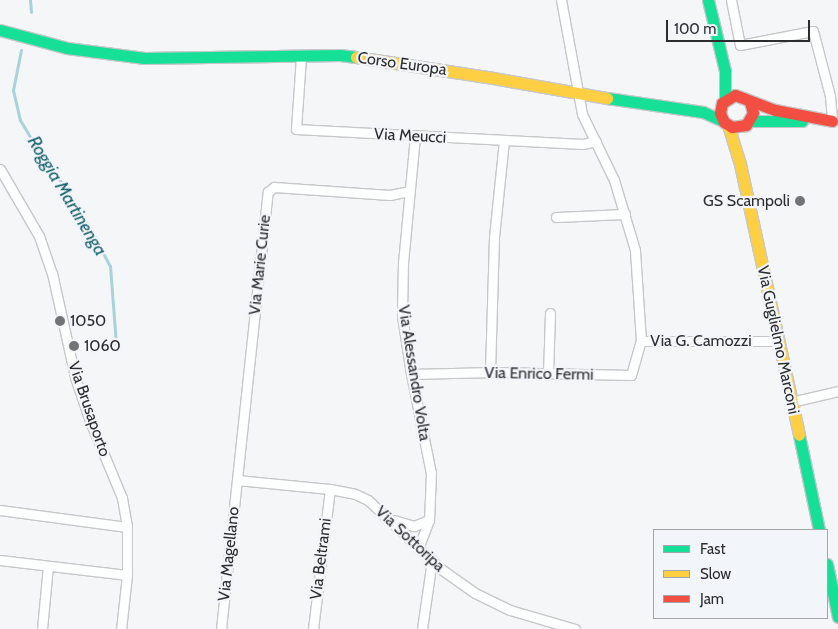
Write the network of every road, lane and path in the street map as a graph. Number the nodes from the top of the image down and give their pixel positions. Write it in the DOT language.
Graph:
graph roads {
  1 [pos="561,0"];
  2 [pos="708,0"];
  3 [pos="731,0"];
  4 [pos="0,30"];
  5 [pos="301,57"];
  6 [pos="725,70"];
  7 [pos="576,94"];
  8 [pos="745,99"];
  9 [pos="724,101"];
  10 [pos="703,112"];
  11 [pos="835,121"];
  12 [pos="725,123"];
  13 [pos="748,123"];
  14 [pos="415,136"];
  15 [pos="504,141"];
  16 [pos="596,141"];
  17 [pos="736,150"];
  18 [pos="0,170"];
  19 [pos="408,191"];
  20 [pos="625,214"];
  21 [pos="556,217"];
  22 [pos="550,313"];
  23 [pos="641,341"];
  24 [pos="778,341"];
  25 [pos="490,372"];
  26 [pos="411,374"];
  27 [pos="548,374"];
  28 [pos="838,391"];
  29 [pos="791,402"];
  30 [pos="236,480"];
  31 [pos="330,489"];
  32 [pos="0,510"];
  33 [pos="390,519"];
  34 [pos="429,520"];
  35 [pos="126,527"];
  36 [pos="820,529"];
  37 [pos="419,546"];
  38 [pos="0,560"];
  39 [pos="432,560"];
  40 [pos="48,566"];
  41 [pos="828,569"];
  42 [pos="127,574"];
  43 [pos="838,617"];
  44 [pos="42,629"];
  45 [pos="121,629"];
  46 [pos="221,629"];
  47 [pos="313,629"];
  48 [pos="422,629"];
  49 [pos="575,629"];
  1 -- 7 [label="street, Via G. Camozzi"];
  2 -- 6 [label="street"];
  3 -- 11 [label="street"];
  4 -- 5 [label="street, Corso Europa"];
  5 -- 7 [label="street, Corso Europa"];
  5 -- 14 [label="street, Via Meucci"];
  6 -- 8 [label="street"];
  6 -- 9 [label="street"];
  7 -- 10 [label="street, Corso Europa"];
  7 -- 16 [label="street, Via G. Camozzi"];
  8 -- 9 [label="street"];
  8 -- 11 [label="street"];
  8 -- 13 [label="street"];
  9 -- 10 [label="street"];
  9 -- 12 [label="street"];
  10 -- 12 [label="street, Corso Europa"];
  11 -- 13 [label="street, Corso Europa"];
  12 -- 13 [label="street, Corso Europa"];
  12 -- 17 [label="street, Via Guglielmo Marconi"];
  13 -- 17 [label="street"];
  14 -- 15 [label="street, Via Meucci"];
  14 -- 19 [label="street, Via Alessandro Volta"];
  15 -- 16 [label="street, Via Meucci"];
  15 -- 25 [label="street"];
  16 -- 20 [label="street, Via G. Camozzi"];
  17 -- 24 [label="street, Via Guglielmo Marconi"];
  18 -- 35 [label="street, Via Brusaporto"];
  19 -- 26 [label="street, Via Alessandro Volta"];
  19 -- 30 [label="street, Via Marie Curie"];
  20 -- 21 [label="street"];
  20 -- 23 [label="street, Via G. Camozzi"];
  22 -- 27 [label="street"];
  23 -- 24 [label="street, Via G. Camozzi"];
  23 -- 27 [label="street, Via Enrico Fermi"];
  24 -- 29 [label="street, Via Guglielmo Marconi"];
  25 -- 26 [label="street, Via Enrico Fermi"];
  25 -- 27 [label="street, Via Enrico Fermi"];
  26 -- 34 [label="street, Via Alessandro Volta"];
  28 -- 29 [label="street"];
  29 -- 36 [label="street, Via Guglielmo Marconi"];
  30 -- 31 [label="street, Via Sottoripa"];
  30 -- 46 [label="street, Via Magellano"];
  31 -- 33 [label="street, Via Sottoripa"];
  31 -- 47 [label="street, Via Beltrami"];
  32 -- 35 [label="street"];
  33 -- 34 [label="street"];
  33 -- 37 [label="street, Via Sottoripa"];
  34 -- 37 [label="street, Via Alessandro Volta"];
  35 -- 42 [label="street, Via Brusaporto"];
  37 -- 39 [label="street, Via Sottoripa"];
  38 -- 40 [label="street"];
  39 -- 48 [label="street"];
  39 -- 49 [label="street, Via Sottoripa"];
  40 -- 42 [label="street"];
  40 -- 44 [label="street"];
  41 -- 43 [label="street"];
  42 -- 45 [label="street, Via Brusaporto"];
}
